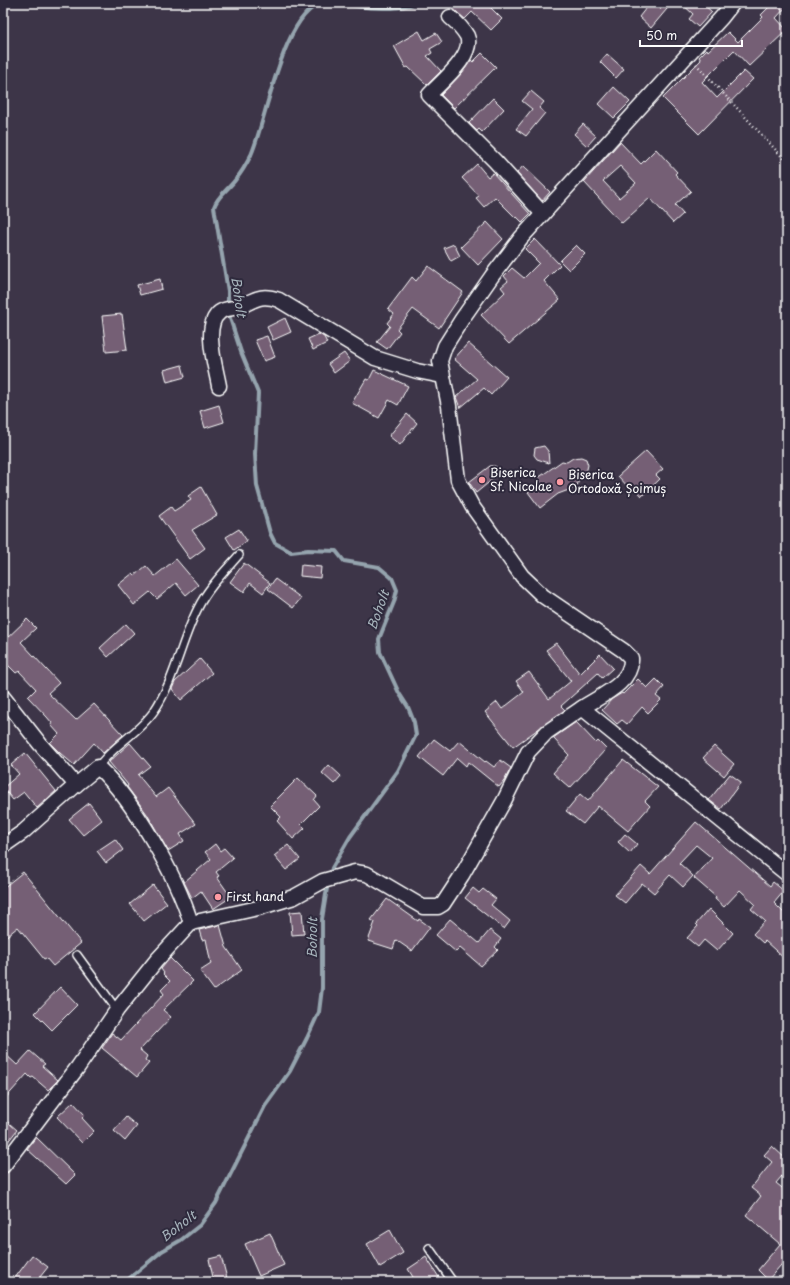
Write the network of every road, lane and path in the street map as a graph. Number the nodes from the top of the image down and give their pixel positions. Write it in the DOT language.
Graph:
graph roads {
  1 [pos="733,3"];
  2 [pos="450,17"];
  3 [pos="687,55"];
  4 [pos="787,162"];
  5 [pos="543,214"];
  6 [pos="442,376"];
  7 [pos="219,386"];
  8 [pos="239,555"];
  9 [pos="3,697"];
  10 [pos="582,708"];
  11 [pos="98,767"];
  12 [pos="76,785"];
  13 [pos="3,846"];
  14 [pos="787,874"];
  15 [pos="191,922"];
  16 [pos="77,955"];
  17 [pos="117,1010"];
  18 [pos="3,1166"];
  19 [pos="429,1248"];
  20 [pos="453,1282"];
  1 -- 3 [label="street"];
  2 -- 5 [label="street"];
  3 -- 4 [label="path"];
  3 -- 5 [label="street"];
  5 -- 6 [label="street"];
  6 -- 7 [label="street"];
  6 -- 10 [label="street"];
  8 -- 11 [label="lane"];
  9 -- 12 [label="street"];
  10 -- 14 [label="street"];
  10 -- 15 [label="street"];
  11 -- 12 [label="street"];
  11 -- 15 [label="street"];
  12 -- 13 [label="street"];
  15 -- 17 [label="street"];
  16 -- 17 [label="lane"];
  17 -- 18 [label="street"];
  19 -- 20 [label="lane"];
}
